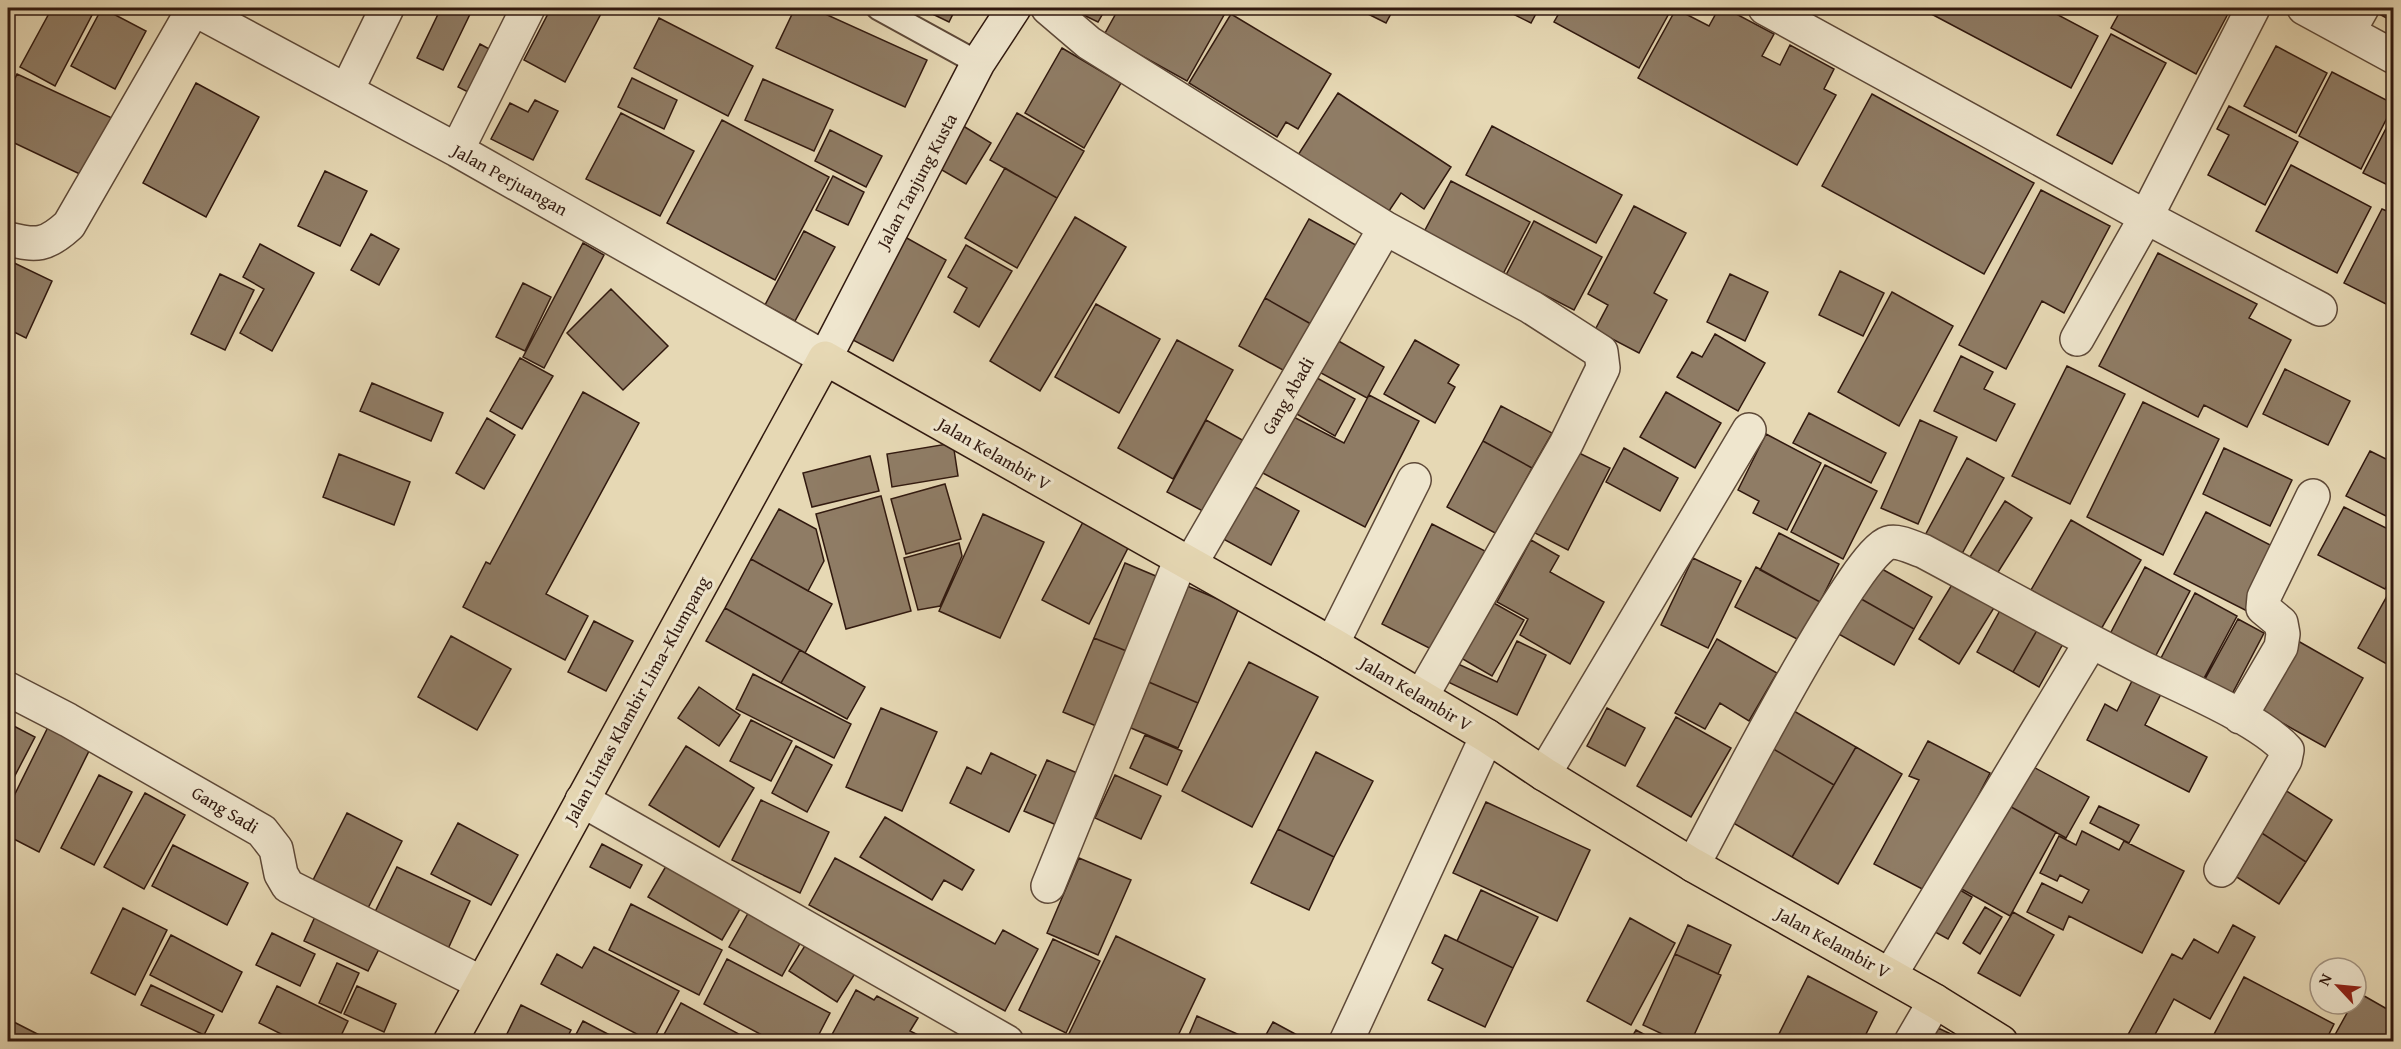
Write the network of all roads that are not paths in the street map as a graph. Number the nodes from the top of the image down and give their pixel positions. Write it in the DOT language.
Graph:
graph roads {
  1 [pos="193,8"];
  2 [pos="387,8"];
  3 [pos="528,8"];
  4 [pos="878,8"];
  5 [pos="1014,8"];
  6 [pos="1048,8"];
  7 [pos="1765,8"];
  8 [pos="2253,8"];
  9 [pos="2304,8"];
  10 [pos="2355,19"];
  11 [pos="2394,57"];
  12 [pos="978,63"];
  13 [pos="347,90"];
  14 [pos="457,150"];
  15 [pos="2146,217"];
  16 [pos="1385,228"];
  17 [pos="8,238"];
  18 [pos="2320,309"];
  19 [pos="2077,339"];
  20 [pos="825,358"];
  21 [pos="1749,430"];
  22 [pos="1414,480"];
  23 [pos="2313,496"];
  24 [pos="1186,561"];
  25 [pos="2091,642"];
  26 [pos="1332,644"];
  27 [pos="8,689"];
  28 [pos="1421,697"];
  29 [pos="2240,717"];
  30 [pos="1487,736"];
  31 [pos="1544,774"];
  32 [pos="582,800"];
  33 [pos="1693,865"];
  34 [pos="2221,870"];
  35 [pos="1048,885"];
  36 [pos="1890,975"];
  37 [pos="482,983"];
  38 [pos="1935,1000"];
  39 [pos="450,1041"];
  40 [pos="1007,1041"];
  41 [pos="1346,1041"];
  42 [pos="1911,1041"];
  43 [pos="2001,1041"];
  1 -- 13 [label="street, Jalan Perjuangan"];
  1 -- 17 [label="street"];
  2 -- 13 [label="street"];
  3 -- 14 [label="street"];
  4 -- 12 [label="lane"];
  5 -- 12 [label="street, Jalan Tanjung Kusta"];
  6 -- 16 [label="street"];
  7 -- 15 [label="street"];
  8 -- 15 [label="street"];
  9 -- 10 [label="street"];
  10 -- 11 [label="street"];
  12 -- 20 [label="street, Jalan Tanjung Kusta"];
  13 -- 14 [label="street, Jalan Perjuangan"];
  14 -- 20 [label="street, Jalan Perjuangan"];
  15 -- 18 [label="street"];
  15 -- 19 [label="street"];
  16 -- 24 [label="street, Gang Abadi"];
  16 -- 28 [label="street"];
  20 -- 24 [label="main road, Jalan Kelambir V"];
  20 -- 32 [label="main road, Jalan Lintas Klambir Lima–Klumpang"];
  21 -- 31 [label="street"];
  22 -- 26 [label="street"];
  23 -- 29 [label="street"];
  24 -- 26 [label="main road, Jalan Kelambir V"];
  24 -- 35 [label="street, Gang Abadi"];
  25 -- 29 [label="street"];
  25 -- 33 [label="street"];
  25 -- 36 [label="street"];
  26 -- 28 [label="main road, Jalan Kelambir V"];
  27 -- 37 [label="street, Gang Sadi"];
  28 -- 30 [label="main road, Jalan Kelambir V"];
  29 -- 34 [label="street"];
  30 -- 31 [label="main road, Jalan Kelambir V"];
  30 -- 41 [label="street"];
  31 -- 33 [label="main road, Jalan Kelambir V"];
  32 -- 37 [label="main road, Jalan Lintas Klambir Lima–Klumpang"];
  32 -- 40 [label="street"];
  33 -- 36 [label="main road, Jalan Kelambir V"];
  36 -- 38 [label="main road, Jalan Kelambir V"];
  37 -- 39 [label="main road, Jalan Lintas Klambir Lima–Klumpang"];
  38 -- 42 [label="street"];
  38 -- 43 [label="main road, Jalan Kelambir V"];
}
